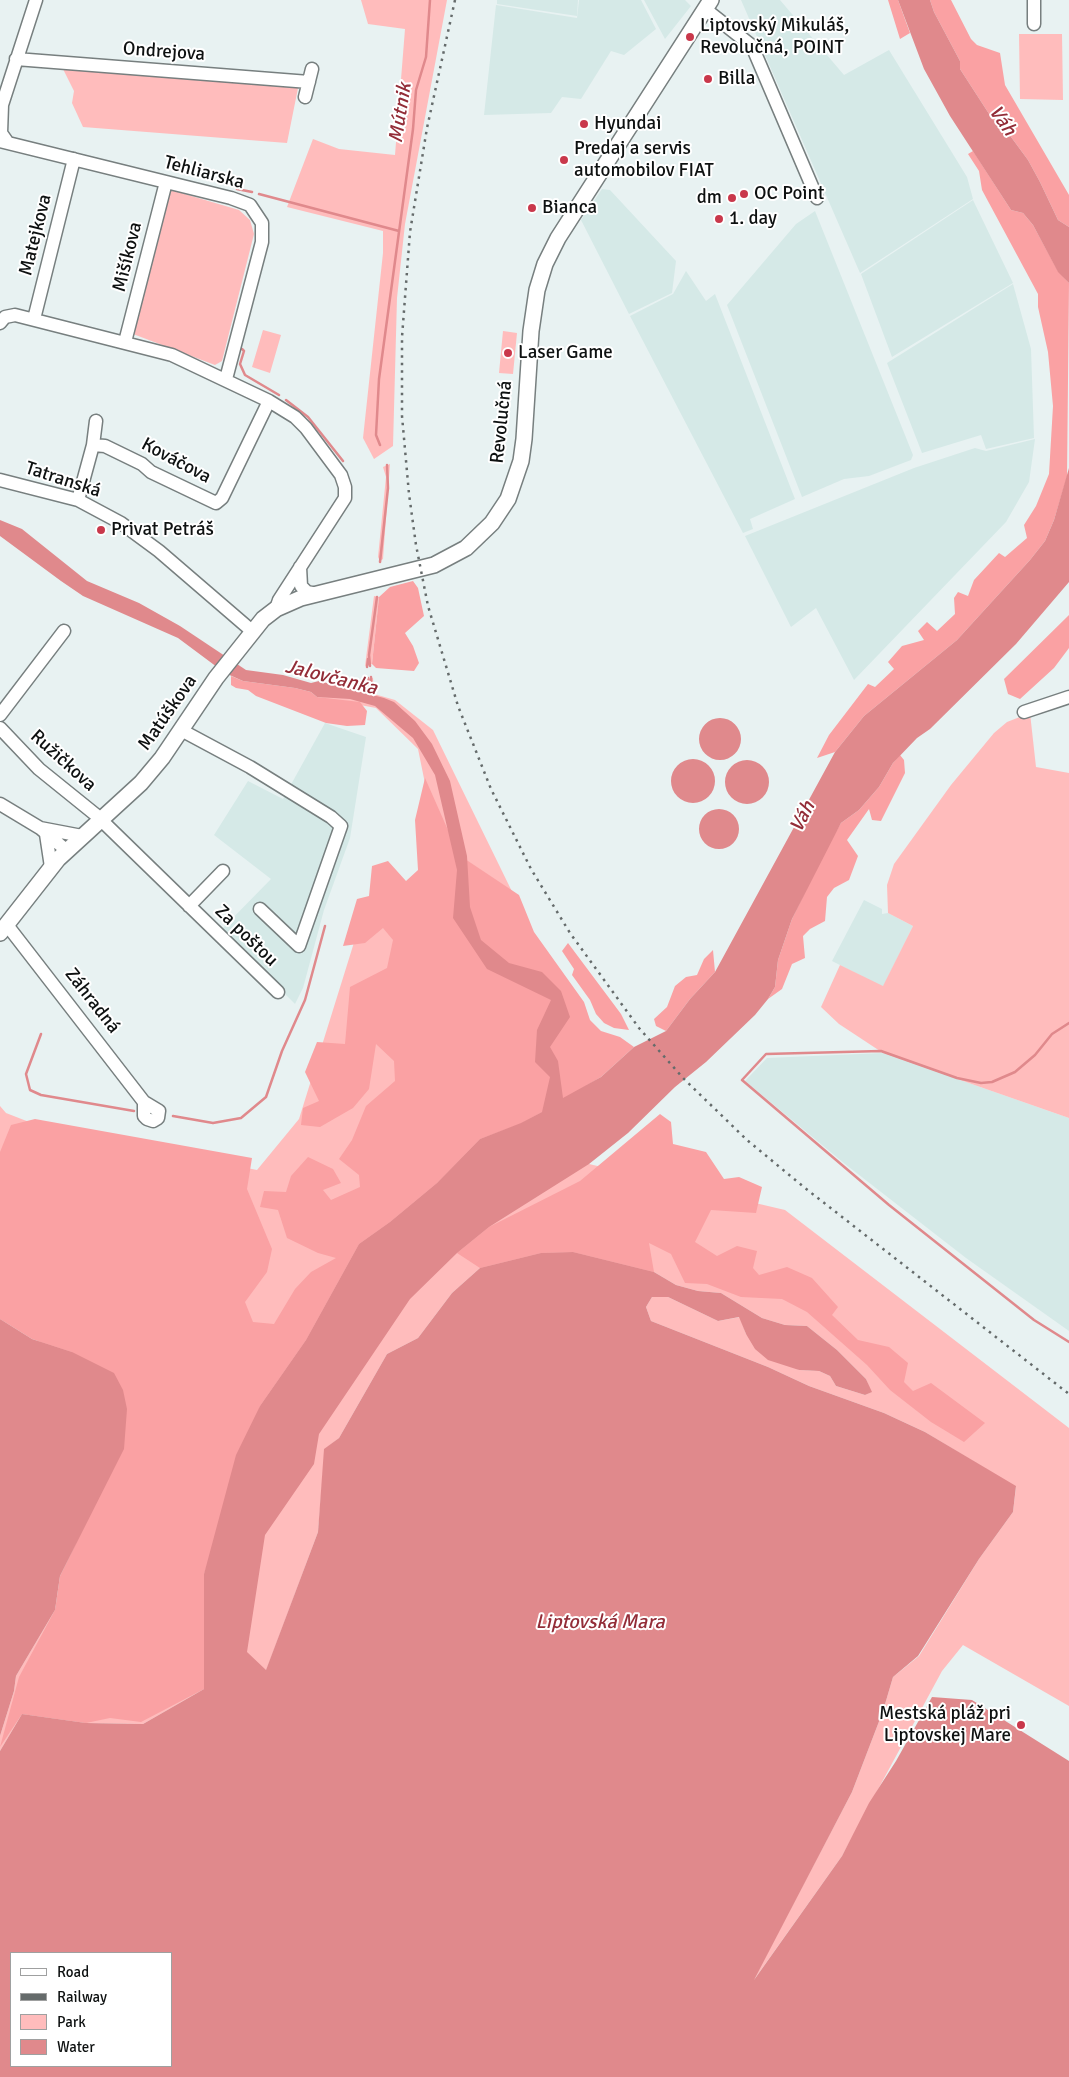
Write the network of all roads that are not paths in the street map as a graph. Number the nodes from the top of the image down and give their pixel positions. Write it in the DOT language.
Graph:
graph roads {
  1 [pos="36,0"];
  2 [pos="1034,0"];
  3 [pos="708,4"];
  4 [pos="1034,24"];
  5 [pos="16,59"];
  6 [pos="312,69"];
  7 [pos="308,82"];
  8 [pos="304,97"];
  9 [pos="4,142"];
  10 [pos="74,159"];
  11 [pos="166,182"];
  12 [pos="817,198"];
  13 [pos="34,319"];
  14 [pos="0,323"];
  15 [pos="125,342"];
  16 [pos="226,379"];
  17 [pos="269,401"];
  18 [pos="96,421"];
  19 [pos="93,445"];
  20 [pos="0,480"];
  21 [pos="78,500"];
  22 [pos="300,567"];
  23 [pos="317,594"];
  24 [pos="276,609"];
  25 [pos="64,631"];
  26 [pos="252,631"];
  27 [pos="1069,697"];
  28 [pos="1024,712"];
  29 [pos="0,715"];
  30 [pos="0,728"];
  31 [pos="181,730"];
  32 [pos="0,804"];
  33 [pos="101,822"];
  34 [pos="43,831"];
  35 [pos="82,836"];
  36 [pos="66,850"];
  37 [pos="51,867"];
  38 [pos="223,871"];
  39 [pos="189,906"];
  40 [pos="260,909"];
  41 [pos="4,929"];
  42 [pos="278,992"];
  43 [pos="144,1102"];
  1 -- 5 [label="street"];
  2 -- 4 [label="street"];
  3 -- 12 [label="street, Revolučná"];
  3 -- 23 [label="main road, Revolučná"];
  5 -- 7 [label="street, Ondrejova"];
  5 -- 9 [label="street"];
  6 -- 7 [label="street"];
  7 -- 8 [label="street"];
  9 -- 10 [label="street, Tehliarska"];
  10 -- 11 [label="street, Tehliarska"];
  10 -- 13 [label="street, Matejkova"];
  11 -- 15 [label="street, Mišíkova"];
  11 -- 16 [label="street, Tehliarska"];
  13 -- 14 [label="street"];
  13 -- 15 [label="street"];
  15 -- 16 [label="street"];
  16 -- 17 [label="street"];
  17 -- 19 [label="street, Kováčova"];
  17 -- 22 [label="street, Matúškova"];
  18 -- 19 [label="street"];
  19 -- 21 [label="street"];
  20 -- 21 [label="street, Tatranská"];
  21 -- 26 [label="street, Tatranská"];
  22 -- 23 [label="street"];
  22 -- 24 [label="street, Matúškova"];
  23 -- 24 [label="main road, Revolučná"];
  24 -- 26 [label="main road, Matúškova"];
  25 -- 29 [label="street"];
  26 -- 31 [label="main road, Matúškova"];
  27 -- 28 [label="street"];
  30 -- 33 [label="street, Ružičkova"];
  31 -- 33 [label="main road, Matúškova"];
  31 -- 40 [label="street"];
  32 -- 34 [label="street"];
  33 -- 35 [label="main road, Matúškova"];
  33 -- 39 [label="street, Za poštou"];
  34 -- 35 [label="street"];
  34 -- 36 [label="street"];
  34 -- 37 [label="street"];
  35 -- 36 [label="main road, Matúškova"];
  36 -- 37 [label="main road, Matúškova"];
  37 -- 41 [label="main road, Matúškova"];
  38 -- 39 [label="street, Za poštou"];
  39 -- 42 [label="street, Za poštou"];
  41 -- 43 [label="street, Záhradná"];
}
